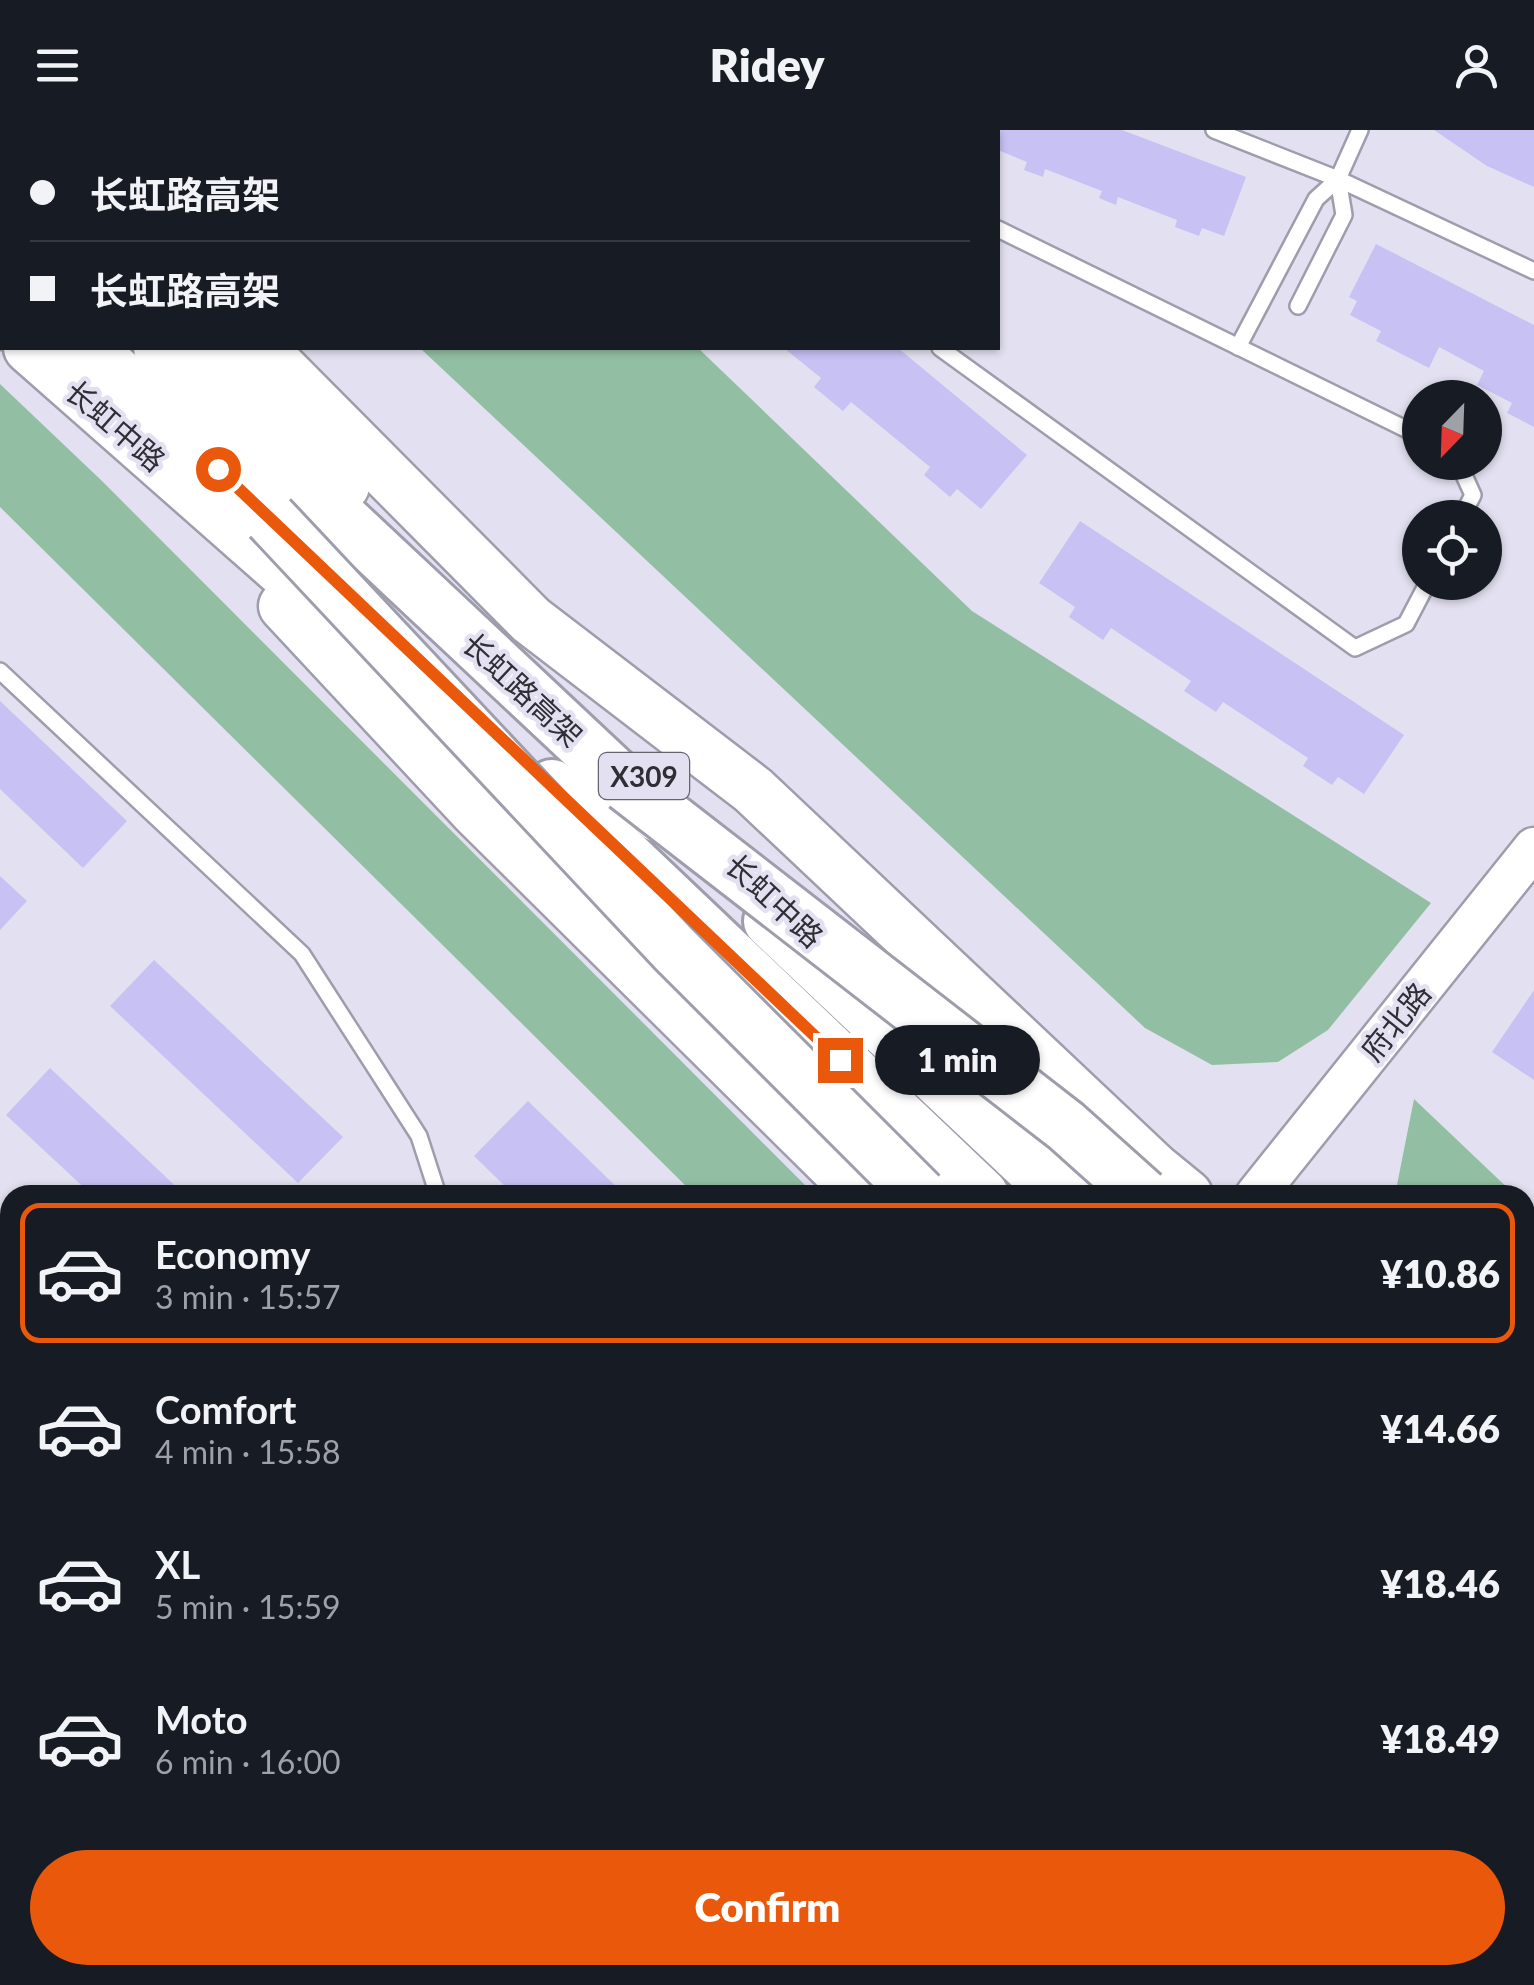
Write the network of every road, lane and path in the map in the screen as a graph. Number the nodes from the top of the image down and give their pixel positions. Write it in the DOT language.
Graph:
graph roads {
  1 [pos="1214,130"];
  2 [pos="1360,130"];
  3 [pos="1338,179"];
  4 [pos="1000,230"];
  5 [pos="1534,272"];
  6 [pos="1298,306"];
  7 [pos="1238,347"];
  8 [pos="31,350"];
  9 [pos="92,350"];
  10 [pos="162,350"];
  11 [pos="203,350"];
  12 [pos="263,350"];
  13 [pos="943,350"];
  14 [pos="110,420"];
  15 [pos="1402,427"];
  16 [pos="270,518"];
  17 [pos="1419,600"];
  18 [pos="0,671"];
  19 [pos="626,785"];
  20 [pos="1534,848"];
  21 [pos="435,1185"];
  22 [pos="853,1185"];
  23 [pos="910,1185"];
  24 [pos="942,1185"];
  25 [pos="971,1185"];
  26 [pos="1049,1185"];
  27 [pos="1087,1185"];
  28 [pos="1131,1185"];
  29 [pos="1175,1185"];
  30 [pos="1264,1185"];
  1 -- 3 [label="lane"];
  2 -- 3 [label="lane"];
  3 -- 5 [label="lane"];
  3 -- 6 [label="lane"];
  3 -- 7 [label="lane"];
  4 -- 7 [label="lane"];
  7 -- 15 [label="lane"];
  8 -- 14 [label="main road, 长虹中路"];
  9 -- 16 [label="highway, 长虹路高架 / X309"];
  10 -- 19 [label="highway, 长虹路高架 / X309"];
  11 -- 27 [label="main road, 长虹中路 / X309"];
  12 -- 29 [label="main road"];
  13 -- 17 [label="lane"];
  14 -- 22 [label="main road"];
  14 -- 24 [label="main road, 长虹中路"];
  16 -- 23 [label="highway, bridge"];
  16 -- 25 [label="highway, 长虹路高架 / X309, bridge"];
  18 -- 21 [label="lane"];
  19 -- 26 [label="highway, 长虹路高架 / X309, bridge"];
  19 -- 28 [label="highway, bridge"];
  20 -- 30 [label="street, 府北路"];
}
